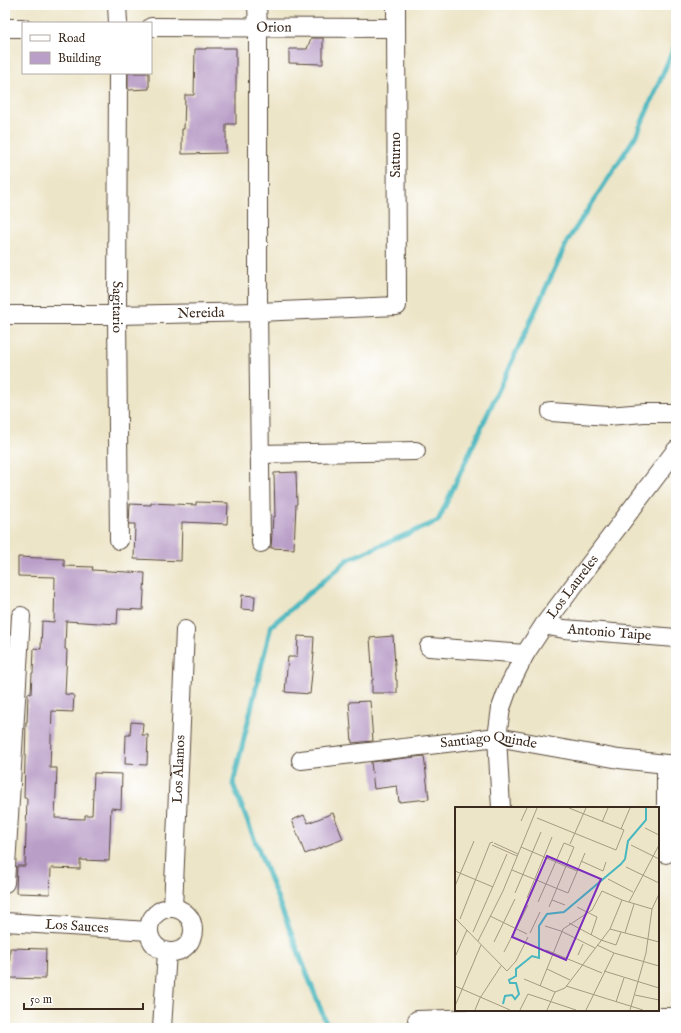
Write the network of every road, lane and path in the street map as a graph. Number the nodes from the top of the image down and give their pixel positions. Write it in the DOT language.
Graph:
graph roads {
  1 [pos="117,5"];
  2 [pos="257,5"];
  3 [pos="396,5"];
  4 [pos="118,22"];
  5 [pos="5,28"];
  6 [pos="22,28"];
  7 [pos="152,28"];
  8 [pos="258,28"];
  9 [pos="396,28"];
  10 [pos="118,74"];
  11 [pos="397,306"];
  12 [pos="258,312"];
  13 [pos="5,315"];
  14 [pos="117,315"];
  15 [pos="551,412"];
  16 [pos="676,413"];
  17 [pos="676,450"];
  18 [pos="416,451"];
  19 [pos="260,454"];
  20 [pos="119,540"];
  21 [pos="261,543"];
  22 [pos="20,616"];
  23 [pos="544,625"];
  24 [pos="185,630"];
  25 [pos="676,638"];
  26 [pos="429,647"];
  27 [pos="525,654"];
  28 [pos="497,737"];
  29 [pos="300,760"];
  30 [pos="671,764"];
  31 [pos="501,807"];
  32 [pos="666,854"];
  33 [pos="5,883"];
  34 [pos="173,908"];
  35 [pos="5,922"];
  36 [pos="149,931"];
  37 [pos="167,952"];
  38 [pos="676,1017"];
  39 [pos="512,1018"];
  40 [pos="417,1020"];
  41 [pos="162,1028"];
  1 -- 4 [label="street"];
  2 -- 8 [label="street"];
  3 -- 9 [label="street, Saturno"];
  5 -- 6 [label="street"];
  7 -- 8 [label="street, Orion"];
  8 -- 9 [label="street, Orion"];
  8 -- 12 [label="street"];
  9 -- 11 [label="street, Saturno"];
  10 -- 14 [label="street, Sagitario"];
  11 -- 12 [label="street, Nereida"];
  12 -- 14 [label="street, Nereida"];
  12 -- 19 [label="street"];
  13 -- 14 [label="street, Nereida"];
  14 -- 20 [label="street, Sagitario"];
  15 -- 16 [label="street"];
  17 -- 23 [label="street, Los Laureles"];
  18 -- 19 [label="street"];
  19 -- 21 [label="street"];
  22 -- 33 [label="street"];
  23 -- 25 [label="street, Antonio Taipe"];
  23 -- 27 [label="street, Los Laureles"];
  24 -- 34 [label="street, Los Àlamos"];
  26 -- 27 [label="street"];
  27 -- 28 [label="street, Los Laureles"];
  28 -- 29 [label="street, Santiago Quinde"];
  28 -- 30 [label="street, Santiago Quinde"];
  28 -- 31 [label="street, Los Laureles"];
  30 -- 32 [label="street"];
  34 -- 36 [label="street"];
  34 -- 37 [label="street"];
  35 -- 36 [label="street, Los Sauces"];
  36 -- 37 [label="street"];
  37 -- 41 [label="street"];
  38 -- 39 [label="street"];
  39 -- 40 [label="street"];
}
